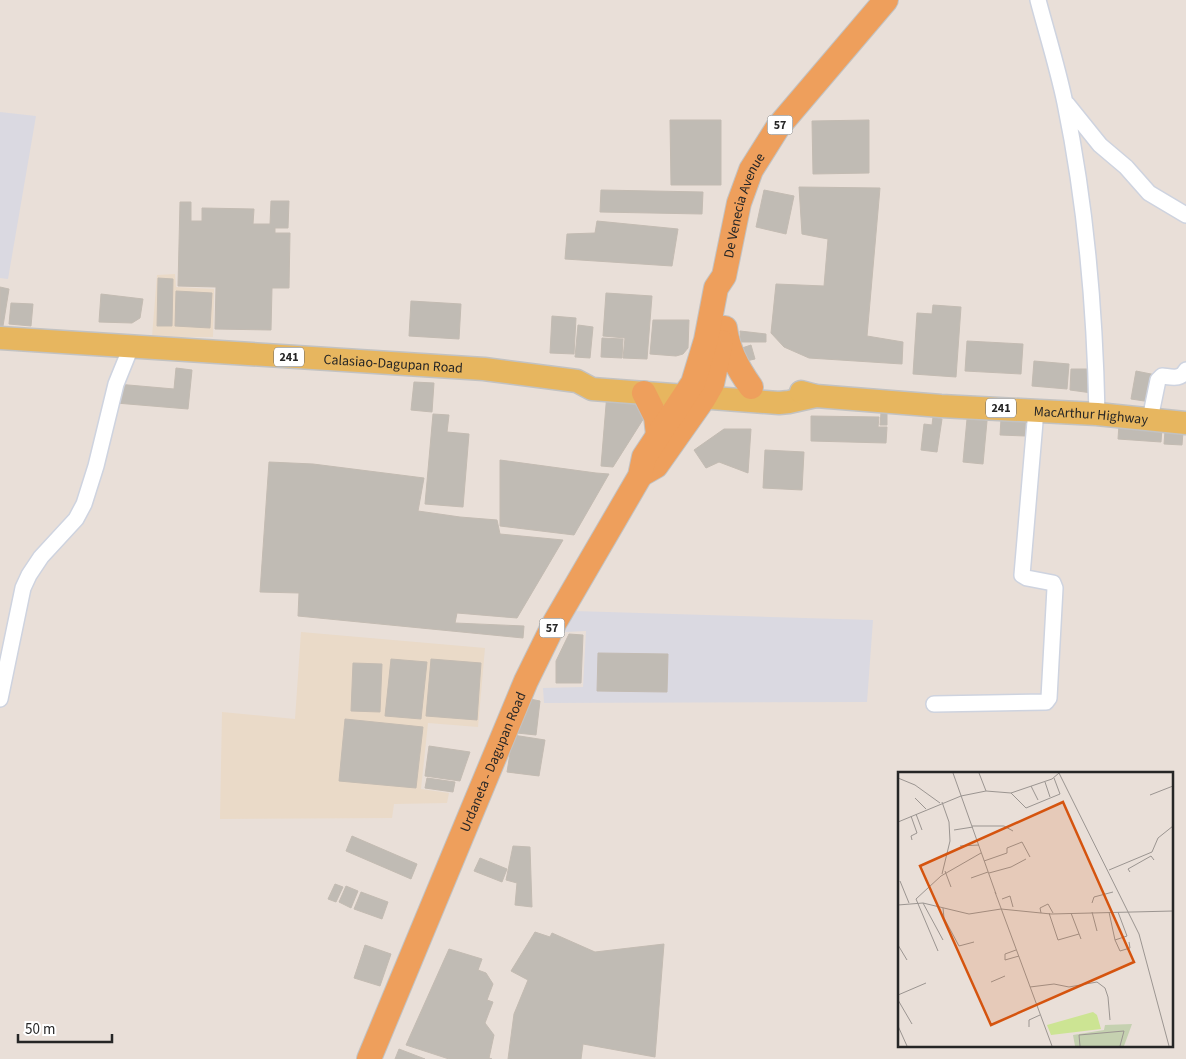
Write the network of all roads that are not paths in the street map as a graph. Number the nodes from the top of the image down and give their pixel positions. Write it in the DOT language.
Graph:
graph roads {
  1 [pos="886,0"];
  2 [pos="1038,0"];
  3 [pos="1065,101"];
  4 [pos="1073,144"];
  5 [pos="1100,145"];
  6 [pos="1186,215"];
  7 [pos="724,276"];
  8 [pos="724,324"];
  9 [pos="0,338"];
  10 [pos="131,347"];
  11 [pos="1186,370"];
  12 [pos="577,380"];
  13 [pos="751,387"];
  14 [pos="699,390"];
  15 [pos="644,393"];
  16 [pos="816,396"];
  17 [pos="1036,410"];
  18 [pos="1097,414"];
  19 [pos="1150,419"];
  20 [pos="1186,423"];
  21 [pos="658,435"];
  22 [pos="640,476"];
  23 [pos="0,699"];
  24 [pos="934,704"];
  25 [pos="369,1059"];
  1 -- 7 [label="highway, De Venecia Avenue / 57"];
  2 -- 3 [label="street"];
  3 -- 4 [label="street"];
  3 -- 5 [label="street"];
  4 -- 5 [label="street"];
  4 -- 18 [label="street"];
  5 -- 6 [label="street"];
  7 -- 8 [label="highway, De Venecia Avenue / 57"];
  7 -- 14 [label="highway, De Venecia Avenue / 57"];
  8 -- 13 [label="highway"];
  8 -- 14 [label="highway, De Venecia Avenue / 57"];
  9 -- 10 [label="main road, Calasiao-Dagupan Road / 241"];
  10 -- 12 [label="main road, Calasiao-Dagupan Road / 241"];
  10 -- 23 [label="street"];
  11 -- 19 [label="street"];
  12 -- 14 [label="main road, Calasiao-Dagupan Road / 241"];
  12 -- 15 [label="main road, Calasiao-Dagupan Road / 241"];
  13 -- 14 [label="main road, MacArthur Highway / 241"];
  13 -- 16 [label="main road, MacArthur Highway / 241"];
  14 -- 15 [label="main road, Calasiao-Dagupan Road / 241"];
  14 -- 16 [label="main road, MacArthur Highway / 241"];
  14 -- 21 [label="highway, Urdaneta - Dagupan Road / 57"];
  14 -- 22 [label="highway, Urdaneta - Dagupan Road / 57"];
  15 -- 21 [label="highway"];
  16 -- 17 [label="main road, MacArthur Highway / 241"];
  17 -- 18 [label="main road, MacArthur Highway / 241"];
  17 -- 24 [label="street"];
  18 -- 19 [label="main road, MacArthur Highway / 241"];
  19 -- 20 [label="main road, MacArthur Highway / 241"];
  21 -- 22 [label="highway, Urdaneta - Dagupan Road / 57"];
  22 -- 25 [label="highway, Urdaneta - Dagupan Road / 57"];
}
